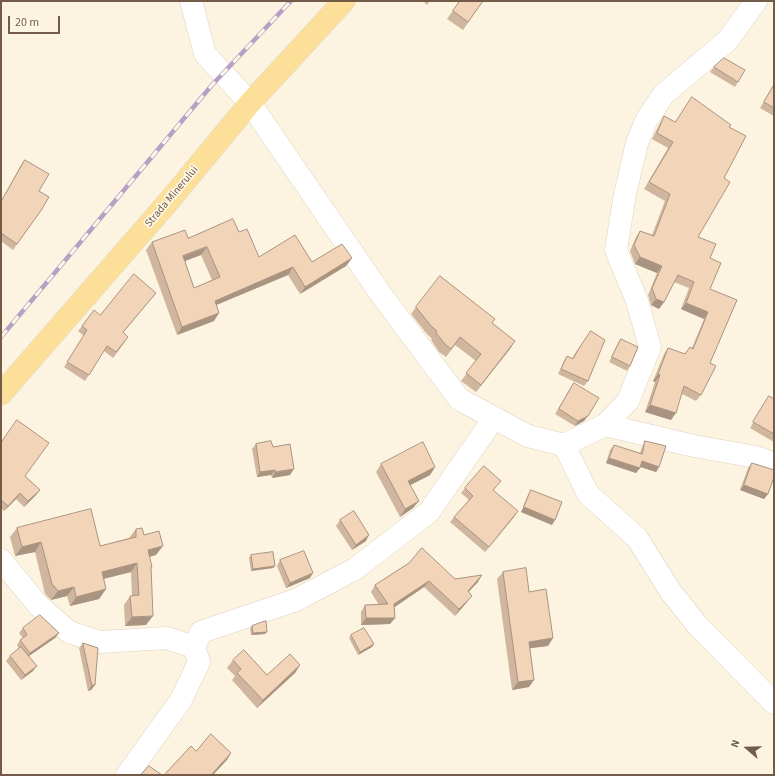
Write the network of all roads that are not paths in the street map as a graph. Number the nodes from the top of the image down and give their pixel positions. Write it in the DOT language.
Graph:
graph roads {
  1 [pos="191,1"];
  2 [pos="344,1"];
  3 [pos="756,1"];
  4 [pos="250,103"];
  5 [pos="1,394"];
  6 [pos="494,418"];
  7 [pos="605,425"];
  8 [pos="564,445"];
  9 [pos="774,464"];
  10 [pos="1,560"];
  11 [pos="194,647"];
  12 [pos="774,703"];
  13 [pos="128,775"];
  1 -- 4 [label="street"];
  2 -- 4 [label="main road, Strada Minerului"];
  3 -- 7 [label="street"];
  4 -- 5 [label="main road, Strada Minerului"];
  4 -- 6 [label="street"];
  6 -- 8 [label="street"];
  6 -- 11 [label="street"];
  7 -- 8 [label="street"];
  7 -- 9 [label="street"];
  8 -- 12 [label="street"];
  10 -- 11 [label="street"];
  11 -- 13 [label="street"];
}
